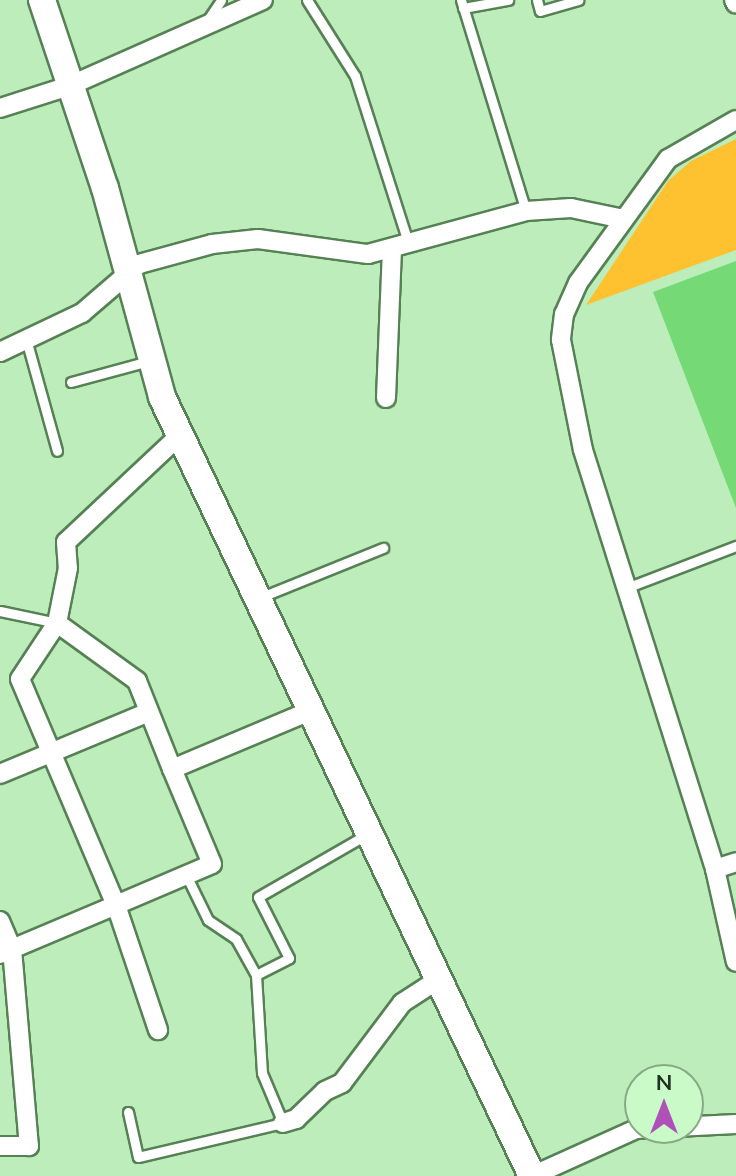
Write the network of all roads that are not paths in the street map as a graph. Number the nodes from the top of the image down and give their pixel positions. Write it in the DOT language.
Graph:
graph roads {
  1 [pos="42,0"];
  2 [pos="221,0"];
  3 [pos="263,0"];
  4 [pos="307,0"];
  5 [pos="508,0"];
  6 [pos="537,0"];
  7 [pos="578,0"];
  8 [pos="462,4"];
  9 [pos="201,30"];
  10 [pos="69,86"];
  11 [pos="0,108"];
  12 [pos="736,120"];
  13 [pos="526,211"];
  14 [pos="623,219"];
  15 [pos="400,246"];
  16 [pos="127,276"];
  17 [pos="25,336"];
  18 [pos="0,352"];
  19 [pos="150,361"];
  20 [pos="71,382"];
  21 [pos="386,398"];
  22 [pos="179,436"];
  23 [pos="57,451"];
  24 [pos="736,546"];
  25 [pos="383,548"];
  26 [pos="626,588"];
  27 [pos="256,599"];
  28 [pos="0,611"];
  29 [pos="57,623"];
  30 [pos="310,711"];
  31 [pos="149,712"];
  32 [pos="50,753"];
  33 [pos="172,769"];
  34 [pos="0,774"];
  35 [pos="369,834"];
  36 [pos="736,862"];
  37 [pos="715,869"];
  38 [pos="186,875"];
  39 [pos="116,905"];
  40 [pos="0,921"];
  41 [pos="6,952"];
  42 [pos="736,962"];
  43 [pos="256,975"];
  44 [pos="436,981"];
  45 [pos="158,1030"];
  46 [pos="128,1112"];
  47 [pos="283,1123"];
  48 [pos="736,1124"];
  49 [pos="0,1146"];
  50 [pos="532,1176"];
  1 -- 10 [label="street"];
  2 -- 9 [label="lane"];
  3 -- 9 [label="street"];
  4 -- 15 [label="lane"];
  5 -- 8 [label="lane"];
  6 -- 7 [label="lane"];
  8 -- 13 [label="lane"];
  9 -- 10 [label="street"];
  10 -- 11 [label="street"];
  10 -- 16 [label="street"];
  12 -- 14 [label="street"];
  13 -- 14 [label="street"];
  13 -- 15 [label="street"];
  14 -- 26 [label="street"];
  15 -- 16 [label="street"];
  15 -- 21 [label="street"];
  16 -- 17 [label="street"];
  16 -- 19 [label="street"];
  17 -- 18 [label="street"];
  17 -- 23 [label="lane"];
  19 -- 20 [label="lane"];
  19 -- 22 [label="street"];
  22 -- 27 [label="street"];
  22 -- 29 [label="street"];
  24 -- 26 [label="lane"];
  25 -- 27 [label="lane"];
  26 -- 37 [label="street"];
  27 -- 30 [label="street"];
  28 -- 29 [label="lane"];
  29 -- 31 [label="street"];
  29 -- 32 [label="street"];
  30 -- 33 [label="street"];
  30 -- 35 [label="street"];
  31 -- 32 [label="street"];
  31 -- 33 [label="street"];
  32 -- 34 [label="street"];
  32 -- 39 [label="street"];
  33 -- 38 [label="street"];
  35 -- 43 [label="lane"];
  35 -- 44 [label="street"];
  36 -- 37 [label="street"];
  37 -- 42 [label="street"];
  38 -- 39 [label="street"];
  38 -- 43 [label="lane"];
  39 -- 41 [label="street"];
  39 -- 45 [label="street"];
  40 -- 41 [label="street"];
  41 -- 49 [label="street"];
  43 -- 47 [label="lane"];
  44 -- 47 [label="street"];
  44 -- 50 [label="street"];
  46 -- 47 [label="lane"];
  48 -- 50 [label="street"];
}
